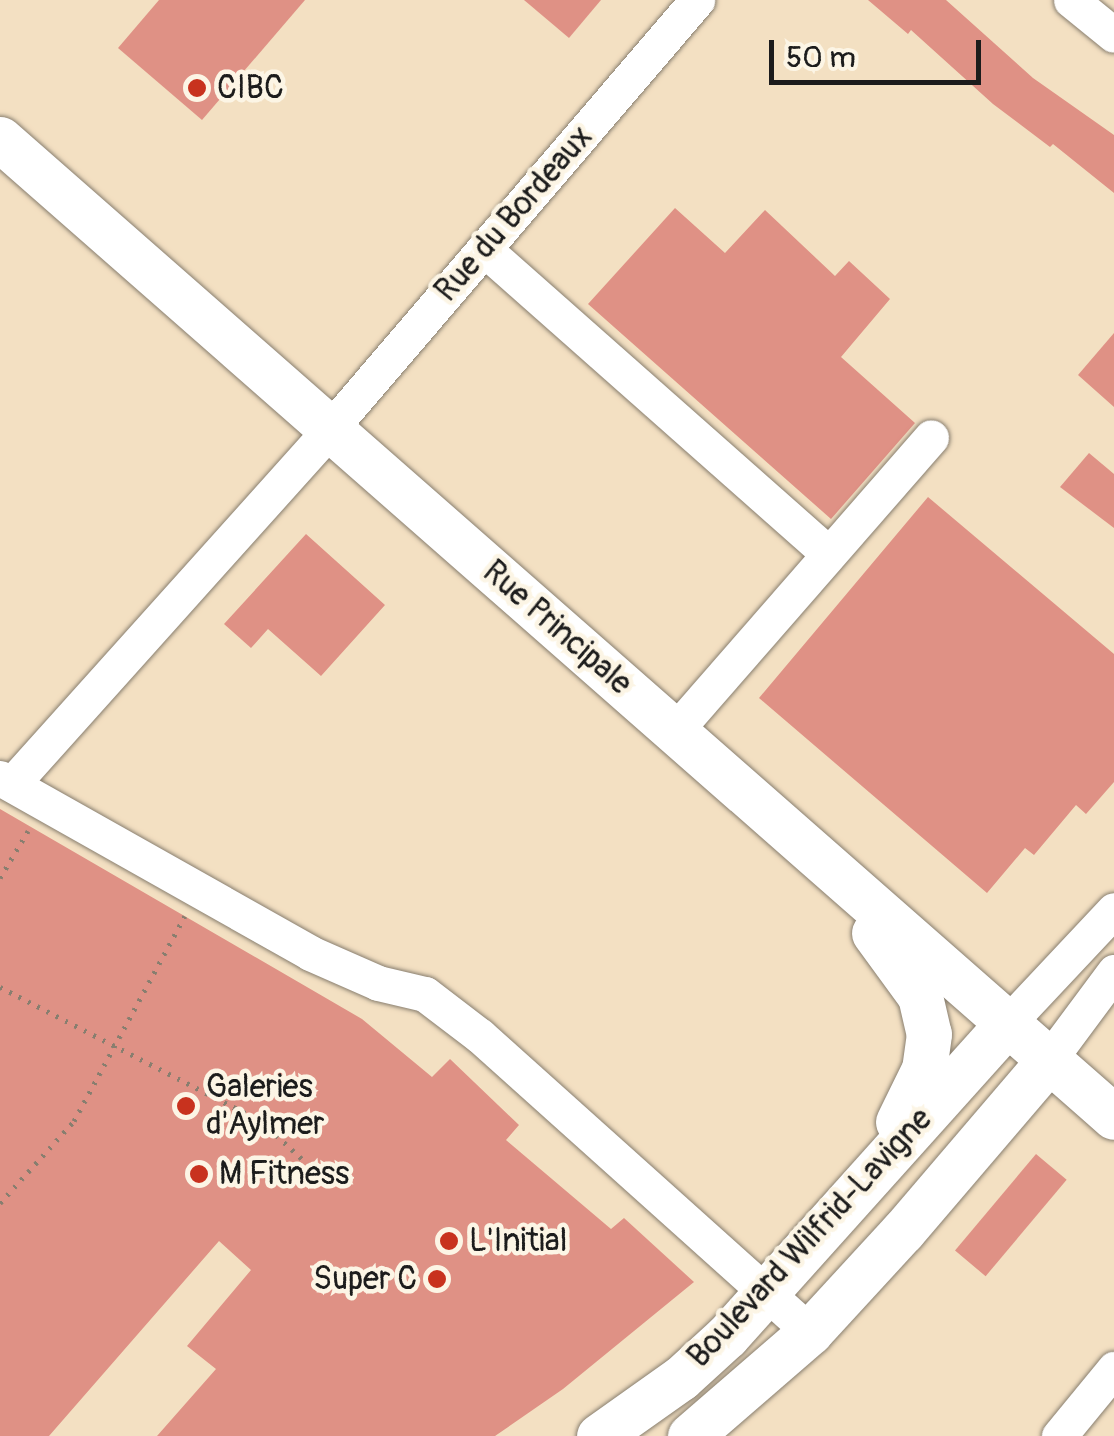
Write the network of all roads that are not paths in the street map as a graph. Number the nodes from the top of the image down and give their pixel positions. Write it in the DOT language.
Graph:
graph roads {
  1 [pos="697,0"];
  2 [pos="0,139"];
  3 [pos="484,249"];
  4 [pos="330,429"];
  5 [pos="932,436"];
  6 [pos="829,554"];
  7 [pos="674,732"];
  8 [pos="6,781"];
  9 [pos="804,846"];
  10 [pos="1114,910"];
  11 [pos="1114,972"];
  12 [pos="1006,1024"];
  13 [pos="1048,1061"];
  14 [pos="1114,1117"];
  15 [pos="857,1187"];
  16 [pos="766,1292"];
  17 [pos="810,1332"];
  18 [pos="1114,1369"];
  19 [pos="599,1436"];
  20 [pos="690,1436"];
  21 [pos="1059,1436"];
  1 -- 3 [label="street, Rue du Bordeaux"];
  2 -- 4 [label="main road, Rue Principale"];
  3 -- 4 [label="street, Rue du Bordeaux"];
  3 -- 6 [label="street"];
  4 -- 7 [label="main road, Rue Principale"];
  4 -- 8 [label="street, Rue du Bordeaux"];
  5 -- 6 [label="street"];
  6 -- 7 [label="street"];
  7 -- 9 [label="main road, Rue Principale"];
  8 -- 16 [label="street"];
  9 -- 12 [label="main road, Rue Principale"];
  9 -- 15 [label="main road"];
  10 -- 12 [label="street"];
  11 -- 13 [label="street"];
  12 -- 13 [label="main road, Rue Principale"];
  12 -- 15 [label="main road, Boulevard Wilfrid-Lavigne"];
  13 -- 14 [label="main road, Rue Principale"];
  13 -- 17 [label="main road, Boulevard Wilfrid-Lavigne"];
  15 -- 16 [label="main road, Boulevard Wilfrid-Lavigne"];
  16 -- 17 [label="street"];
  16 -- 19 [label="main road, Boulevard Wilfrid-Lavigne"];
  17 -- 20 [label="main road, Boulevard Wilfrid-Lavigne"];
  18 -- 21 [label="street"];
}
